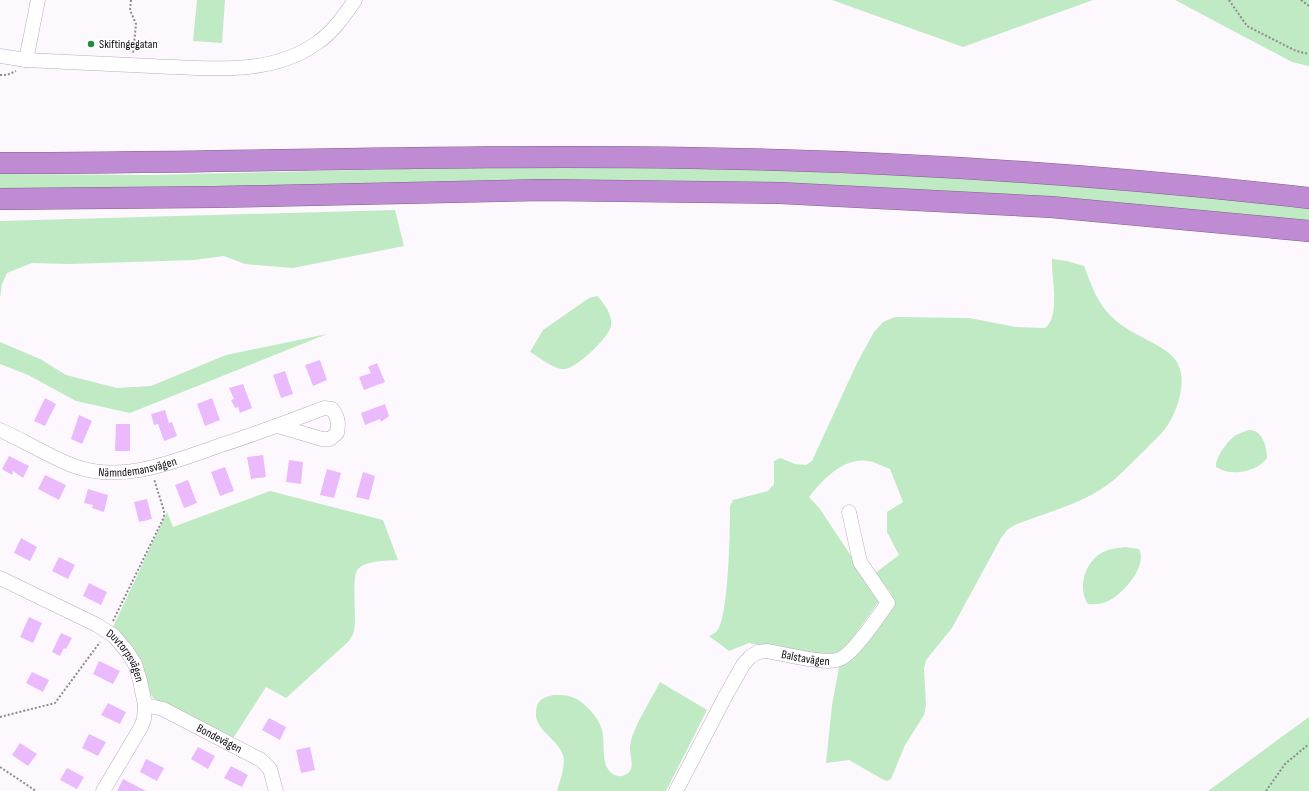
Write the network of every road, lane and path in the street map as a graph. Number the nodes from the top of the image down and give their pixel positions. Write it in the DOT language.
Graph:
graph roads {
  1 [pos="38,0"];
  2 [pos="130,0"];
  3 [pos="355,0"];
  4 [pos="1228,0"];
  5 [pos="1301,0"];
  6 [pos="1309,6"];
  7 [pos="1309,54"];
  8 [pos="0,56"];
  9 [pos="26,60"];
  10 [pos="132,65"];
  11 [pos="0,163"];
  12 [pos="1309,198"];
  13 [pos="0,199"];
  14 [pos="1309,231"];
  15 [pos="278,426"];
  16 [pos="0,430"];
  17 [pos="151,468"];
  18 [pos="849,512"];
  19 [pos="0,578"];
  20 [pos="107,632"];
  21 [pos="145,705"];
  22 [pos="0,717"];
  23 [pos="1309,744"];
  24 [pos="1306,746"];
  25 [pos="1309,750"];
  26 [pos="0,767"];
  27 [pos="36,791"];
  28 [pos="103,791"];
  29 [pos="276,791"];
  30 [pos="676,791"];
  31 [pos="1266,791"];
  1 -- 9 [label="street"];
  2 -- 10 [label="path"];
  3 -- 10 [label="street"];
  4 -- 7 [label="path"];
  5 -- 6 [label="path"];
  8 -- 9 [label="street"];
  9 -- 10 [label="street"];
  11 -- 12 [label="highway"];
  13 -- 14 [label="highway"];
  15 -- 17 [label="street, Nämndemansvägen"];
  16 -- 17 [label="street, Nämndemansvägen"];
  17 -- 20 [label="path"];
  18 -- 30 [label="street, Balstavägen"];
  19 -- 20 [label="street, Duvtorpsvägen"];
  20 -- 21 [label="street, Duvtorpsvägen"];
  20 -- 22 [label="path"];
  21 -- 28 [label="street, Duvtorpsvägen"];
  21 -- 29 [label="street, Bondevägen"];
  23 -- 24 [label="path"];
  24 -- 25 [label="path"];
  24 -- 31 [label="path"];
  26 -- 27 [label="path"];
}
